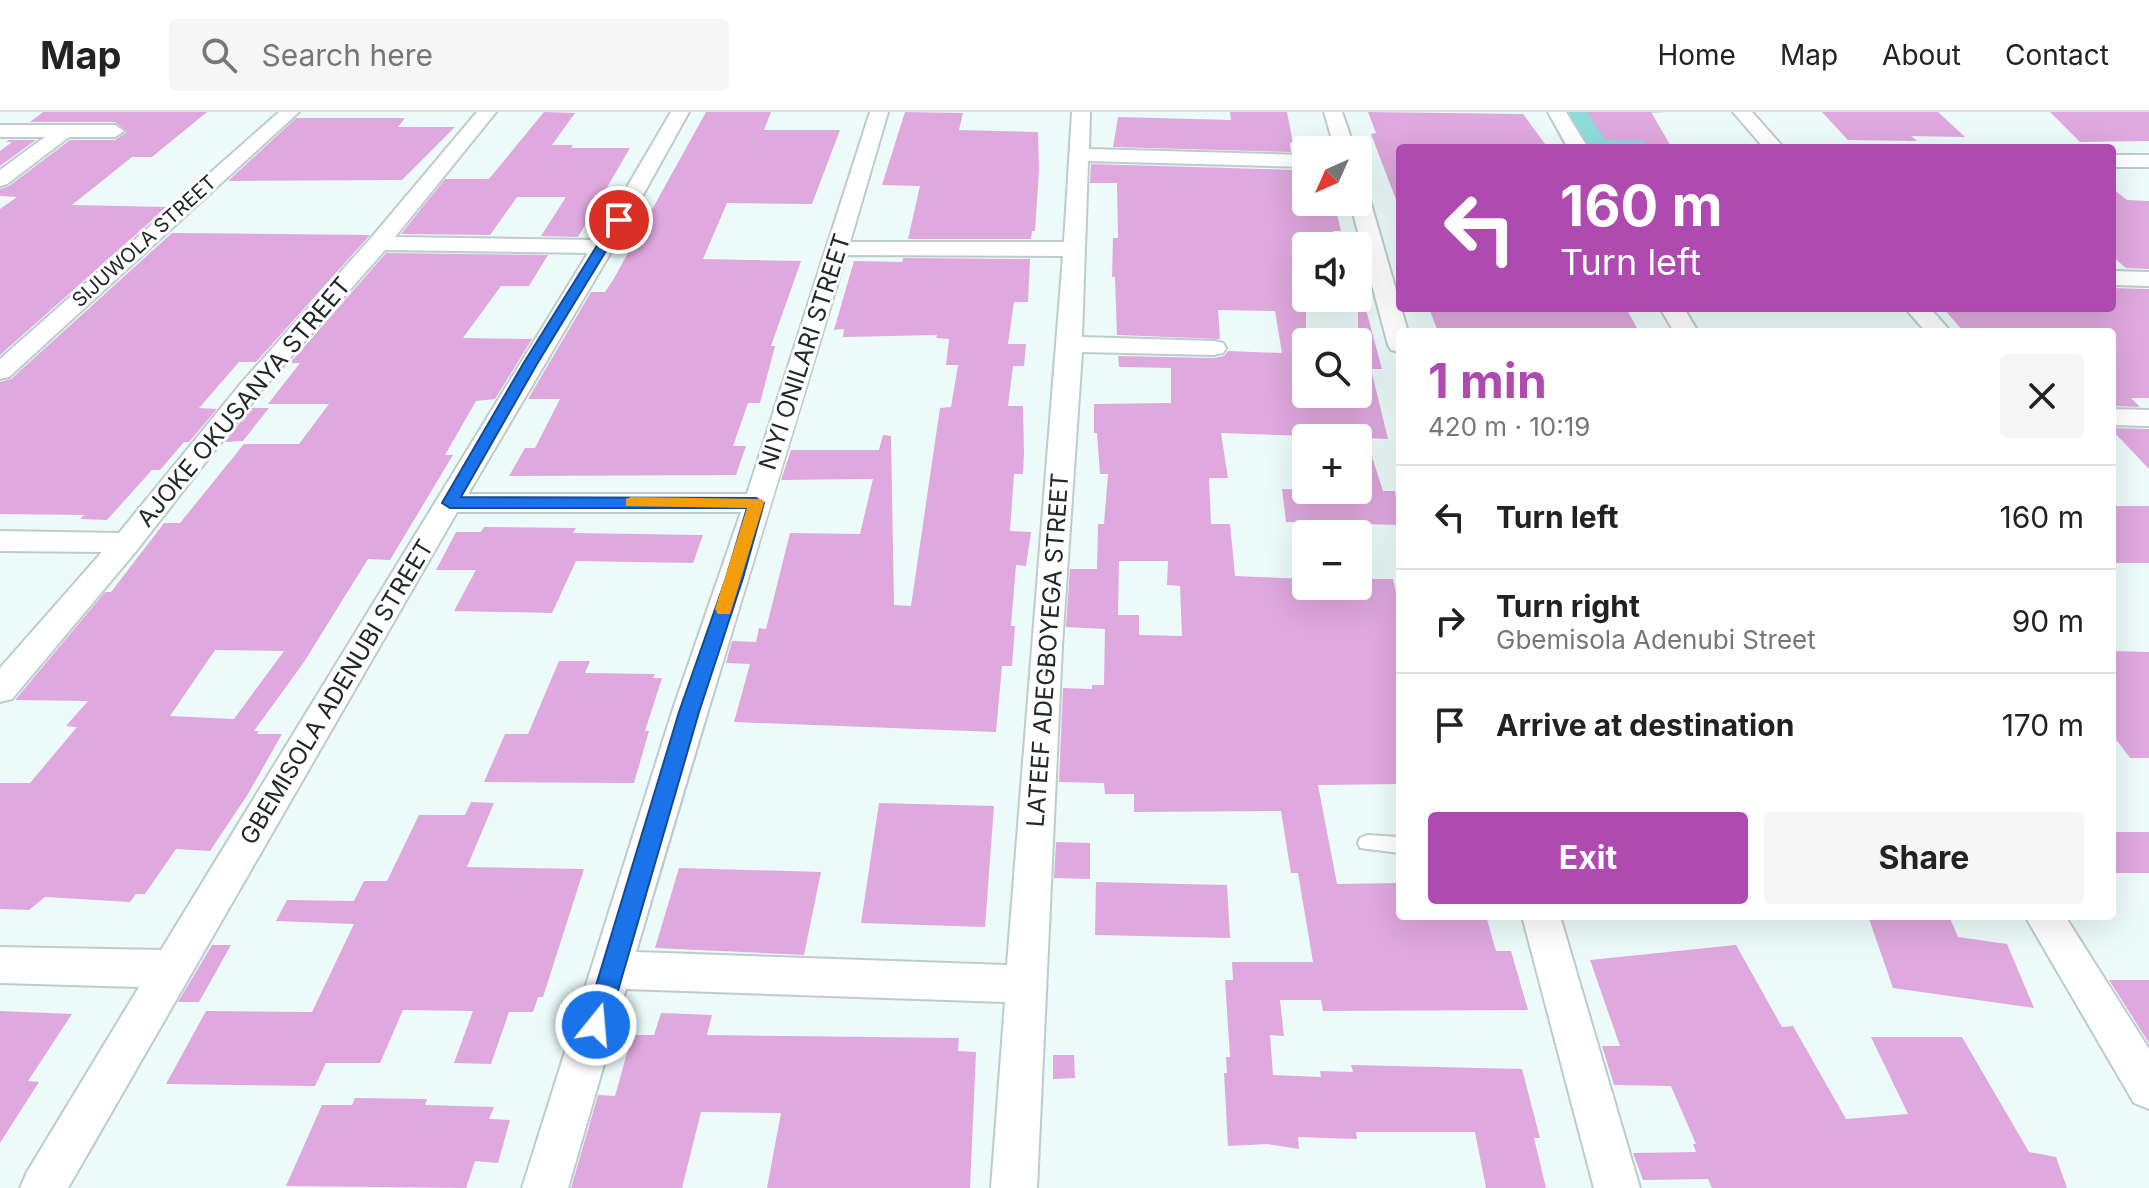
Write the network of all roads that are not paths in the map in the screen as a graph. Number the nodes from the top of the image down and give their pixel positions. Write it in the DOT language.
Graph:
graph roads {
  1 [pos="290,112"];
  2 [pos="487,112"];
  3 [pos="680,112"];
  4 [pos="879,112"];
  5 [pos="1081,112"];
  6 [pos="1333,112"];
  7 [pos="1557,112"];
  8 [pos="1742,112"];
  9 [pos="66,130"];
  10 [pos="0,131"];
  11 [pos="115,131"];
  12 [pos="1341,136"];
  13 [pos="1576,144"];
  14 [pos="1770,144"];
  15 [pos="1079,155"];
  16 [pos="1292,161"];
  17 [pos="2116,161"];
  18 [pos="2149,161"];
  19 [pos="0,180"];
  20 [pos="1364,216"];
  21 [pos="379,243"];
  22 [pos="603,247"];
  23 [pos="838,248"];
  24 [pos="1072,249"];
  25 [pos="2116,278"];
  26 [pos="2149,279"];
  27 [pos="1921,312"];
  28 [pos="1935,328"];
  29 [pos="1396,331"];
  30 [pos="1070,344"];
  31 [pos="1214,348"];
  32 [pos="0,372"];
  33 [pos="2116,417"];
  34 [pos="2149,418"];
  35 [pos="450,503"];
  36 [pos="756,503"];
  37 [pos="0,541"];
  38 [pos="127,543"];
  39 [pos="0,690"];
  40 [pos="1367,843"];
  41 [pos="1396,845"];
  42 [pos="1542,920"];
  43 [pos="2046,920"];
  44 [pos="0,965"];
  45 [pos="173,969"];
  46 [pos="613,970"];
  47 [pos="1026,984"];
  48 [pos="2149,1088"];
  49 [pos="43,1188"];
  50 [pos="545,1188"];
  51 [pos="1014,1188"];
  52 [pos="1617,1188"];
  1 -- 32 [label="street, SIJUWOLA STREET"];
  2 -- 21 [label="street, AJOKE OKUSANYA STREET"];
  3 -- 22 [label="street, GBEMISOLA ADENUBI STREET"];
  4 -- 23 [label="street, NIYI ONILARI STREET"];
  5 -- 15 [label="street, LATEEF ADEGBOYEGA STREET"];
  6 -- 12 [label="street"];
  7 -- 13 [label="street"];
  8 -- 14 [label="street"];
  9 -- 10 [label="street"];
  9 -- 11 [label="street"];
  9 -- 19 [label="street"];
  15 -- 16 [label="street"];
  15 -- 24 [label="street, LATEEF ADEGBOYEGA STREET"];
  17 -- 18 [label="street"];
  20 -- 29 [label="street"];
  21 -- 22 [label="street"];
  21 -- 38 [label="street, AJOKE OKUSANYA STREET"];
  22 -- 35 [label="street, GBEMISOLA ADENUBI STREET"];
  23 -- 24 [label="street"];
  23 -- 36 [label="street, NIYI ONILARI STREET"];
  24 -- 30 [label="street, LATEEF ADEGBOYEGA STREET"];
  25 -- 26 [label="street"];
  27 -- 28 [label="street"];
  30 -- 31 [label="street"];
  30 -- 47 [label="street, LATEEF ADEGBOYEGA STREET"];
  33 -- 34 [label="street"];
  35 -- 36 [label="street"];
  35 -- 45 [label="street, GBEMISOLA ADENUBI STREET"];
  36 -- 46 [label="street, NIYI ONILARI STREET"];
  37 -- 38 [label="street"];
  38 -- 39 [label="street, AJOKE OKUSANYA STREET"];
  40 -- 41 [label="lane"];
  42 -- 52 [label="street"];
  43 -- 48 [label="street"];
  44 -- 45 [label="street"];
  45 -- 49 [label="street, GBEMISOLA ADENUBI STREET"];
  46 -- 47 [label="street"];
  46 -- 50 [label="street, NIYI ONILARI STREET"];
  47 -- 51 [label="street, LATEEF ADEGBOYEGA STREET"];
}
